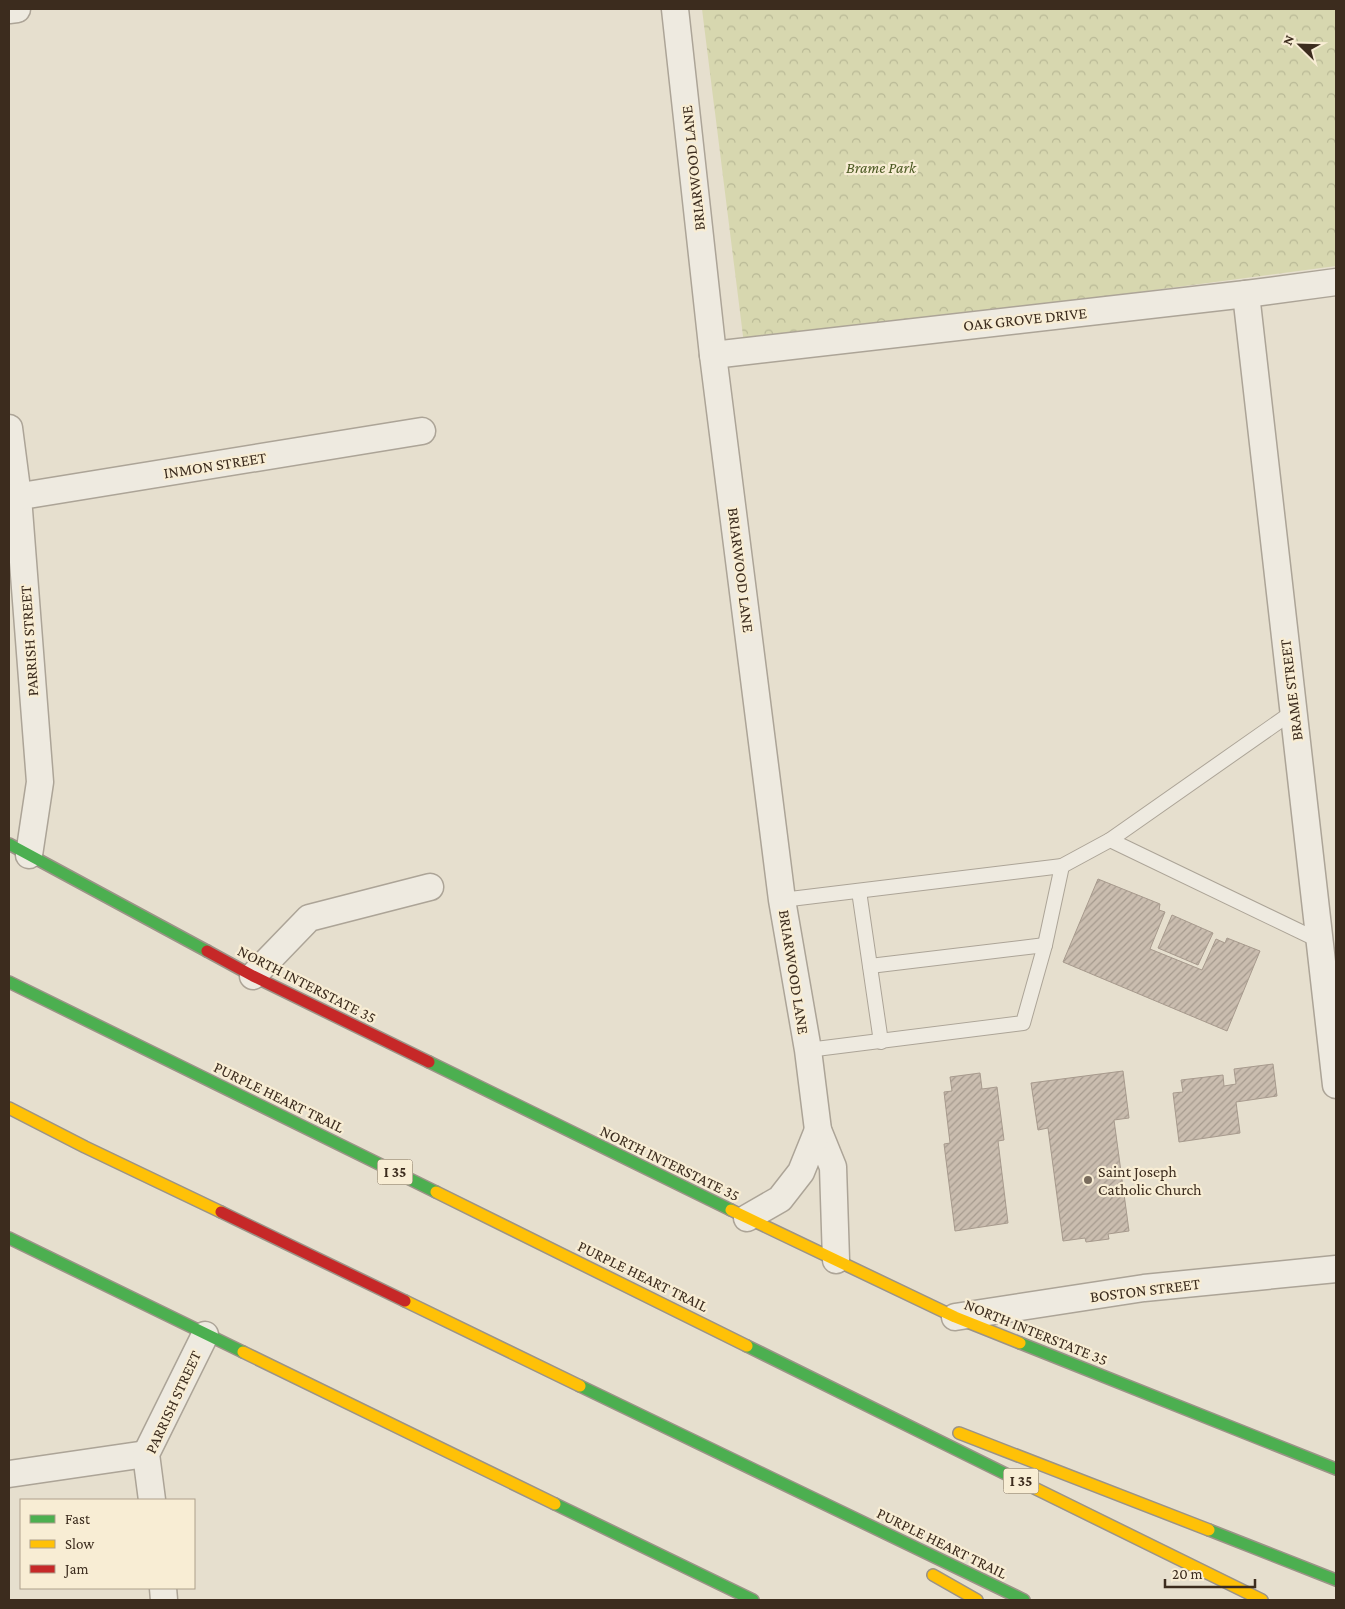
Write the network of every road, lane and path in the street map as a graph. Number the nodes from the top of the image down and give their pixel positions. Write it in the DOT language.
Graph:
graph roads {
  1 [pos="17,9"];
  2 [pos="675,9"];
  3 [pos="9,10"];
  4 [pos="1336,282"];
  5 [pos="1246,294"];
  6 [pos="713,355"];
  7 [pos="9,428"];
  8 [pos="422,431"];
  9 [pos="13,497"];
  10 [pos="1294,710"];
  11 [pos="1110,840"];
  12 [pos="19,849"];
  13 [pos="1062,866"];
  14 [pos="430,887"];
  15 [pos="860,891"];
  16 [pos="782,900"];
  17 [pos="1320,941"];
  18 [pos="1045,945"];
  19 [pos="870,966"];
  20 [pos="253,976"];
  21 [pos="9,982"];
  22 [pos="881,1042"];
  23 [pos="808,1050"];
  24 [pos="1336,1085"];
  25 [pos="9,1108"];
  26 [pos="818,1130"];
  27 [pos="747,1218"];
  28 [pos="9,1238"];
  29 [pos="836,1260"];
  30 [pos="1336,1269"];
  31 [pos="955,1317"];
  32 [pos="205,1335"];
  33 [pos="781,1363"];
  34 [pos="911,1414"];
  35 [pos="948,1428"];
  36 [pos="146,1454"];
  37 [pos="730,1458"];
  38 [pos="1336,1469"];
  39 [pos="9,1474"];
  40 [pos="152,1499"];
  41 [pos="866,1537"];
  42 [pos="926,1571"];
  43 [pos="1336,1580"];
  44 [pos="753,1600"];
  45 [pos="977,1600"];
  46 [pos="1024,1600"];
  47 [pos="1262,1600"];
  1 -- 3 [label="street"];
  2 -- 6 [label="street, BRIARWOOD LANE"];
  4 -- 5 [label="street, OAK GROVE DRIVE"];
  5 -- 6 [label="street, OAK GROVE DRIVE"];
  5 -- 10 [label="street, BRAME STREET"];
  6 -- 16 [label="street, BRIARWOOD LANE"];
  7 -- 9 [label="street, PARRISH STREET"];
  8 -- 9 [label="street, INMON STREET"];
  9 -- 12 [label="street, PARRISH STREET"];
  10 -- 11 [label="lane"];
  10 -- 17 [label="street, BRAME STREET"];
  11 -- 13 [label="lane"];
  11 -- 17 [label="lane"];
  12 -- 20 [label="main road, NORTH INTERSTATE 35"];
  13 -- 15 [label="lane"];
  13 -- 18 [label="lane"];
  14 -- 20 [label="street"];
  15 -- 16 [label="lane"];
  15 -- 19 [label="lane"];
  16 -- 23 [label="street, BRIARWOOD LANE"];
  17 -- 24 [label="street, BRAME STREET"];
  18 -- 19 [label="lane"];
  18 -- 22 [label="lane"];
  19 -- 22 [label="lane"];
  20 -- 27 [label="main road, NORTH INTERSTATE 35"];
  21 -- 33 [label="main road, PURPLE HEART TRAIL / I 35"];
  22 -- 23 [label="lane"];
  23 -- 26 [label="street, BRIARWOOD LANE"];
  25 -- 37 [label="main road, PURPLE HEART TRAIL"];
  26 -- 27 [label="street, BRIARWOOD LANE"];
  26 -- 29 [label="street, BRIARWOOD LANE"];
  27 -- 29 [label="main road, NORTH INTERSTATE 35"];
  28 -- 32 [label="main road"];
  29 -- 31 [label="main road, NORTH INTERSTATE 35"];
  30 -- 31 [label="street, BOSTON STREET"];
  31 -- 38 [label="main road, NORTH INTERSTATE 35"];
  32 -- 36 [label="street, PARRISH STREET"];
  32 -- 44 [label="main road"];
  33 -- 34 [label="main road"];
  33 -- 47 [label="main road, PURPLE HEART TRAIL / I 35"];
  35 -- 43 [label="main road"];
  36 -- 39 [label="street"];
  36 -- 40 [label="street, PARRISH STREET"];
  37 -- 41 [label="main road"];
  37 -- 46 [label="main road, PURPLE HEART TRAIL"];
  42 -- 45 [label="main road"];
}
